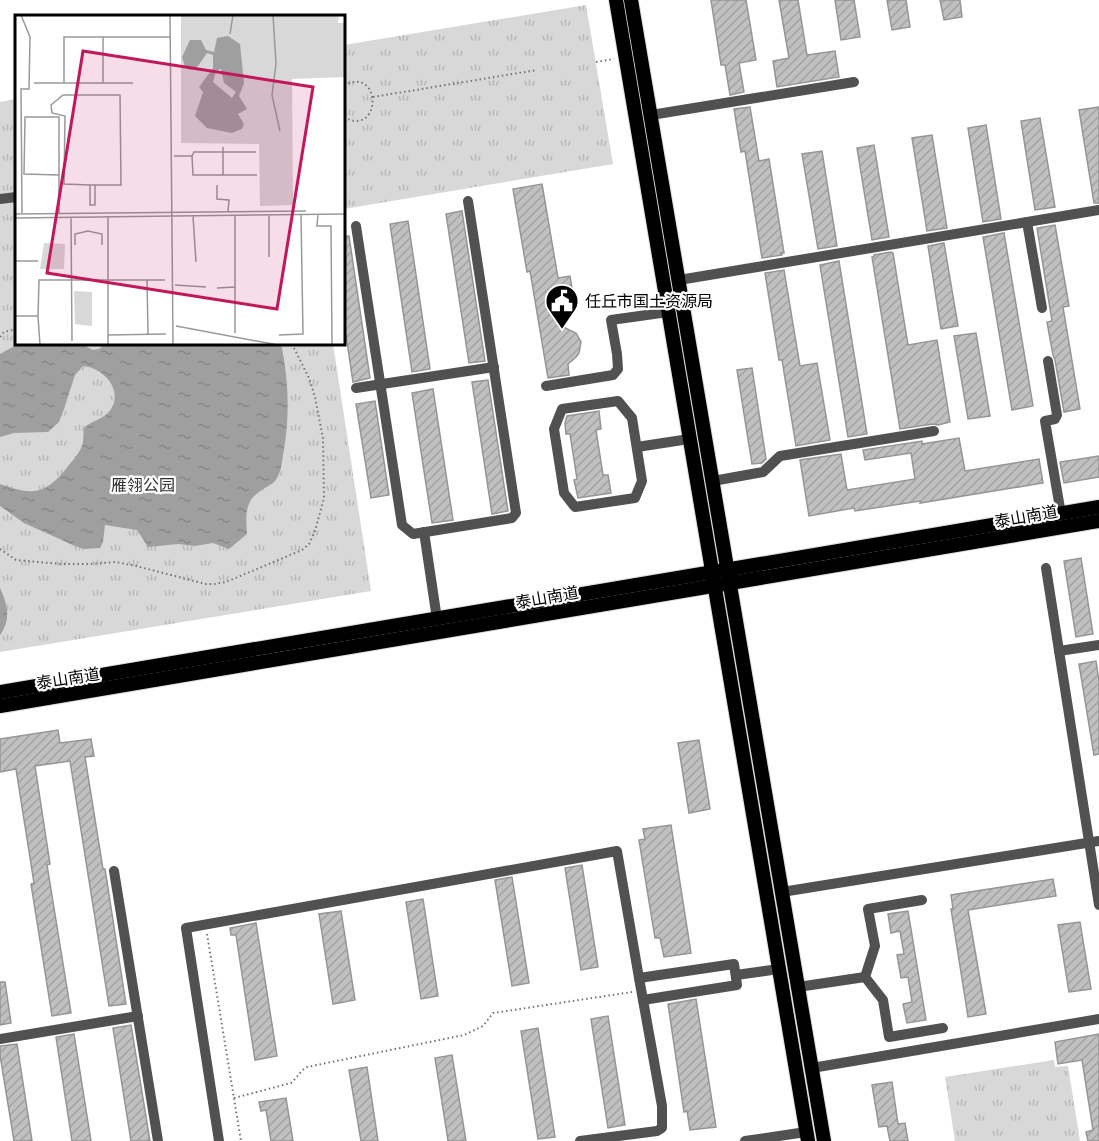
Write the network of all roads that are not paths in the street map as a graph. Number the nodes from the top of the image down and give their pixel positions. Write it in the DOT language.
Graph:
graph roads {
  1 [pos="616,0"];
  2 [pos="632,0"];
  3 [pos="854,82"];
  4 [pos="651,115"];
  5 [pos="15,197"];
  6 [pos="0,200"];
  7 [pos="468,201"];
  8 [pos="1099,210"];
  9 [pos="1027,222"];
  10 [pos="356,226"];
  11 [pos="679,280"];
  12 [pos="1042,308"];
  13 [pos="668,312"];
  14 [pos="1048,362"];
  15 [pos="494,367"];
  16 [pos="380,384"];
  17 [pos="546,386"];
  18 [pos="356,388"];
  19 [pos="934,431"];
  20 [pos="689,439"];
  21 [pos="637,447"];
  22 [pos="713,481"];
  23 [pos="1099,507"];
  24 [pos="1061,514"];
  25 [pos="1099,521"];
  26 [pos="424,532"];
  27 [pos="1046,568"];
  28 [pos="729,577"];
  29 [pos="713,579"];
  30 [pos="437,619"];
  31 [pos="1099,645"];
  32 [pos="1059,651"];
  33 [pos="0,692"];
  34 [pos="0,706"];
  35 [pos="1094,842"];
  36 [pos="114,871"];
  37 [pos="782,892"];
  38 [pos="922,900"];
  39 [pos="1099,904"];
  40 [pos="779,969"];
  41 [pos="736,975"];
  42 [pos="865,976"];
  43 [pos="639,978"];
  44 [pos="798,987"];
  45 [pos="642,995"];
  46 [pos="138,1016"];
  47 [pos="1099,1018"];
  48 [pos="942,1028"];
  49 [pos="0,1039"];
  50 [pos="812,1068"];
  51 [pos="807,1136"];
  52 [pos="158,1141"];
  53 [pos="219,1141"];
  54 [pos="580,1141"];
  55 [pos="745,1141"];
  56 [pos="824,1141"];
  1 -- 13 [label="main road"];
  2 -- 4 [label="main road"];
  3 -- 4 [label="lane"];
  4 -- 11 [label="main road"];
  5 -- 6 [label="lane"];
  7 -- 15 [label="lane"];
  8 -- 9 [label="lane"];
  9 -- 11 [label="lane"];
  9 -- 12 [label="lane"];
  10 -- 16 [label="lane"];
  11 -- 22 [label="main road"];
  13 -- 17 [label="lane"];
  13 -- 20 [label="main road"];
  14 -- 24 [label="lane"];
  15 -- 16 [label="lane"];
  15 -- 26 [label="lane"];
  16 -- 18 [label="lane"];
  16 -- 26 [label="lane"];
  19 -- 22 [label="lane"];
  20 -- 21 [label="lane"];
  20 -- 29 [label="main road"];
  21 -- 21 [label="lane"];
  22 -- 28 [label="main road"];
  23 -- 24 [label="main road, 泰山南道"];
  24 -- 28 [label="main road, 泰山南道"];
  25 -- 28 [label="main road, 泰山南道"];
  26 -- 30 [label="lane"];
  27 -- 32 [label="lane"];
  28 -- 29 [label="main road, 泰山南道"];
  28 -- 37 [label="main road"];
  29 -- 30 [label="main road, 泰山南道"];
  29 -- 34 [label="main road, 泰山南道"];
  29 -- 40 [label="main road"];
  30 -- 33 [label="main road, 泰山南道"];
  31 -- 32 [label="lane"];
  32 -- 35 [label="lane"];
  35 -- 37 [label="lane"];
  35 -- 39 [label="lane"];
  36 -- 46 [label="lane"];
  37 -- 44 [label="main road"];
  38 -- 42 [label="lane"];
  40 -- 41 [label="lane"];
  40 -- 51 [label="main road"];
  41 -- 43 [label="lane"];
  41 -- 45 [label="lane"];
  42 -- 44 [label="lane"];
  42 -- 48 [label="lane"];
  43 -- 45 [label="lane"];
  43 -- 53 [label="lane"];
  44 -- 50 [label="main road"];
  45 -- 54 [label="lane"];
  46 -- 49 [label="lane"];
  46 -- 52 [label="lane"];
  47 -- 50 [label="lane"];
  50 -- 56 [label="main road"];
  51 -- 55 [label="lane"];
}
